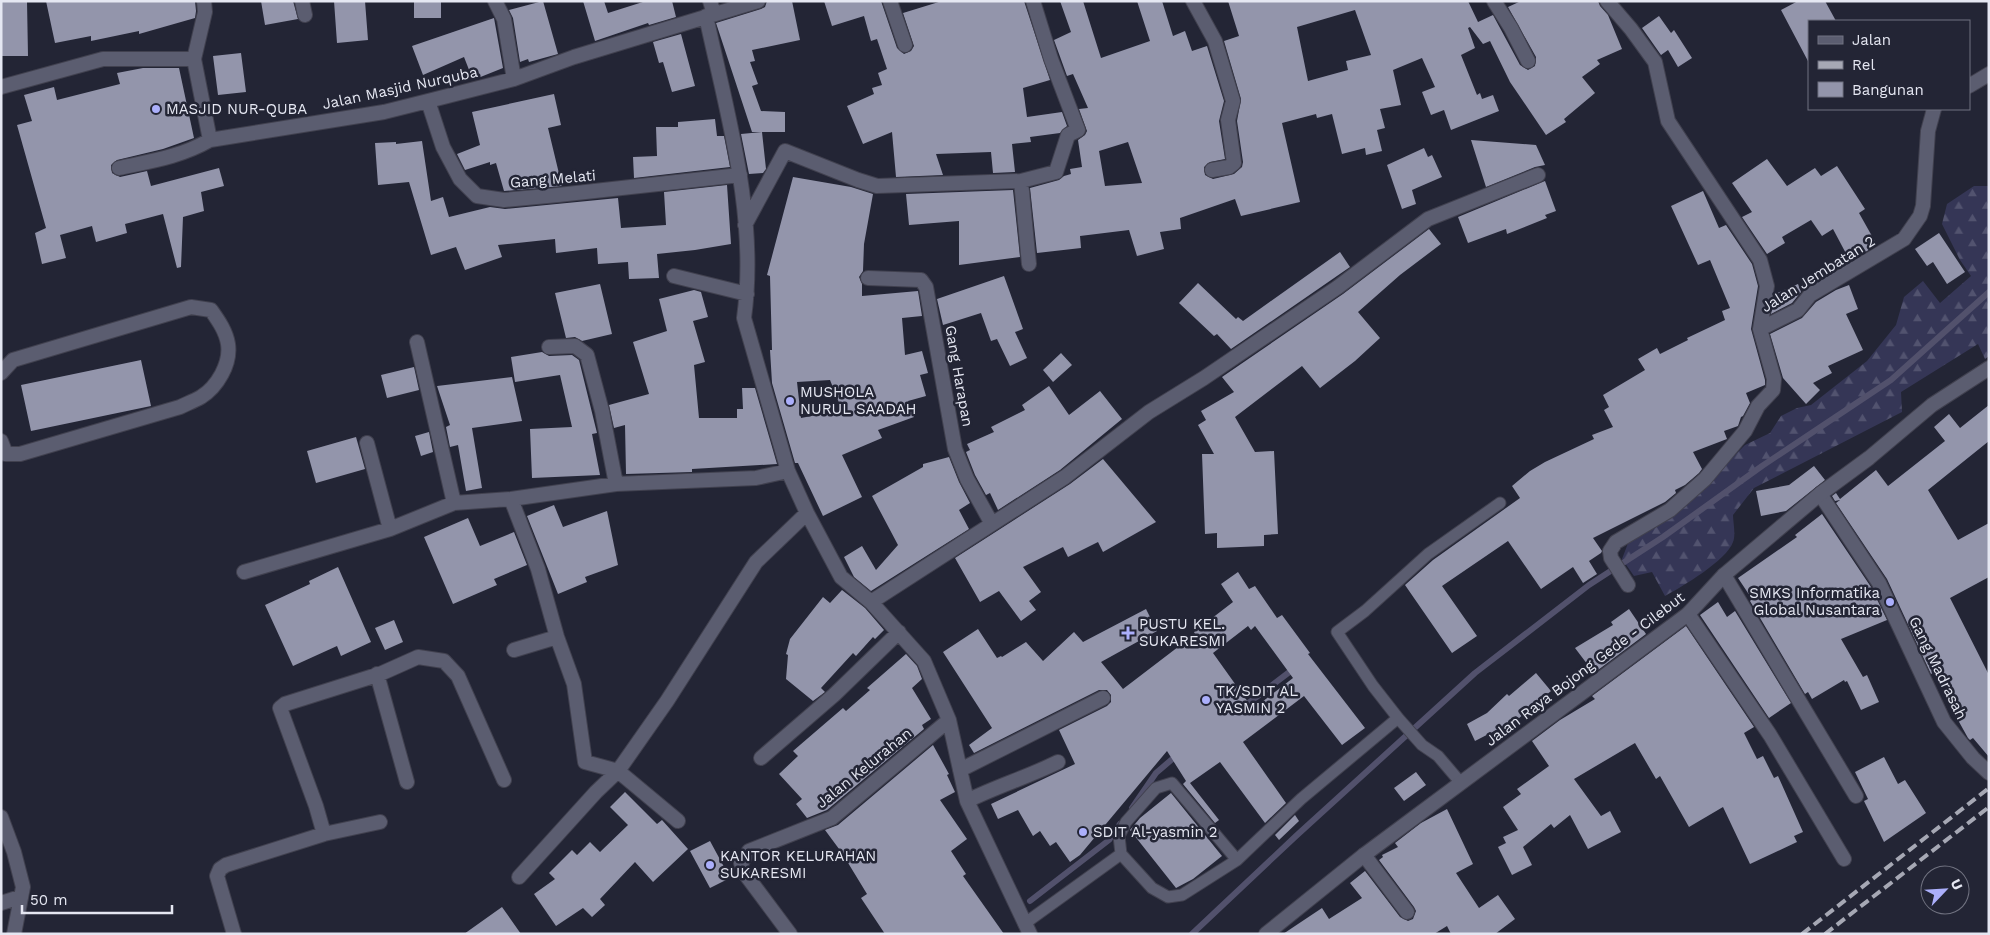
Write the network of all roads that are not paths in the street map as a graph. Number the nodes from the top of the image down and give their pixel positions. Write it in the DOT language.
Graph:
graph roads {
  1 [pos="204,1"];
  2 [pos="495,1"];
  3 [pos="758,1"];
  4 [pos="890,1"];
  5 [pos="1033,1"];
  6 [pos="1194,1"];
  7 [pos="1494,1"];
  8 [pos="1607,1"];
  9 [pos="710,10"];
  10 [pos="905,45"];
  11 [pos="194,59"];
  12 [pos="1528,61"];
  13 [pos="1989,74"];
  14 [pos="514,80"];
  15 [pos="1970,85"];
  16 [pos="1,87"];
  17 [pos="428,101"];
  18 [pos="1934,110"];
  19 [pos="210,140"];
  20 [pos="119,168"];
  21 [pos="1212,170"];
  22 [pos="740,174"];
  23 [pos="1538,175"];
  24 [pos="1021,181"];
  25 [pos="745,225"];
  26 [pos="1029,264"];
  27 [pos="674,276"];
  28 [pos="868,278"];
  29 [pos="747,294"];
  30 [pos="1760,329"];
  31 [pos="417,342"];
  32 [pos="549,347"];
  33 [pos="1989,368"];
  34 [pos="1,373"];
  35 [pos="1,441"];
  36 [pos="367,443"];
  37 [pos="3,455"];
  38 [pos="788,471"];
  39 [pos="616,484"];
  40 [pos="1820,494"];
  41 [pos="511,499"];
  42 [pos="454,503"];
  43 [pos="1500,503"];
  44 [pos="807,513"];
  45 [pos="992,524"];
  46 [pos="390,529"];
  47 [pos="244,572"];
  48 [pos="1724,575"];
  49 [pos="1626,584"];
  50 [pos="871,602"];
  51 [pos="1688,614"];
  52 [pos="898,632"];
  53 [pos="557,637"];
  54 [pos="514,650"];
  55 [pos="377,674"];
  56 [pos="1103,698"];
  57 [pos="948,720"];
  58 [pos="1401,721"];
  59 [pos="761,758"];
  60 [pos="1058,762"];
  61 [pos="960,770"];
  62 [pos="618,771"];
  63 [pos="1989,773"];
  64 [pos="504,780"];
  65 [pos="407,782"];
  66 [pos="1461,784"];
  67 [pos="1856,796"];
  68 [pos="967,801"];
  69 [pos="1,818"];
  70 [pos="678,821"];
  71 [pos="380,822"];
  72 [pos="324,834"];
  73 [pos="1121,854"];
  74 [pos="1364,855"];
  75 [pos="1844,859"];
  76 [pos="1237,860"];
  77 [pos="519,877"];
  78 [pos="20,897"];
  79 [pos="1,903"];
  80 [pos="1407,912"];
  81 [pos="1027,929"];
  82 [pos="1270,933"];
  83 [pos="14,934"];
  84 [pos="234,934"];
  85 [pos="790,934"];
  1 -- 11 [label="street"];
  2 -- 14 [label="street"];
  3 -- 9 [label="street, Jalan Masjid Nurquba"];
  4 -- 10 [label="street"];
  5 -- 24 [label="street"];
  6 -- 21 [label="street"];
  7 -- 12 [label="street"];
  8 -- 30 [label="street"];
  9 -- 14 [label="street, Jalan Masjid Nurquba"];
  9 -- 22 [label="street"];
  11 -- 16 [label="street"];
  11 -- 19 [label="street"];
  13 -- 15 [label="street"];
  14 -- 17 [label="street, Jalan Masjid Nurquba"];
  17 -- 19 [label="street, Jalan Masjid Nurquba"];
  17 -- 22 [label="street, Gang Melati"];
  18 -- 30 [label="street, Jalan Jembatan 2"];
  19 -- 20 [label="street, Jalan Masjid Nurquba"];
  22 -- 25 [label="street"];
  23 -- 45 [label="street"];
  24 -- 25 [label="street"];
  24 -- 26 [label="street"];
  25 -- 29 [label="street"];
  27 -- 29 [label="street"];
  28 -- 45 [label="street, Gang Harapan"];
  29 -- 38 [label="street"];
  30 -- 49 [label="street"];
  31 -- 42 [label="street"];
  32 -- 39 [label="street"];
  33 -- 40 [label="street, Jalan Raya Bojong Gede - Cilebut"];
  34 -- 37 [label="street"];
  35 -- 37 [label="street"];
  36 -- 46 [label="street"];
  38 -- 39 [label="street"];
  38 -- 44 [label="street"];
  39 -- 41 [label="street"];
  40 -- 48 [label="street, Jalan Raya Bojong Gede - Cilebut"];
  40 -- 63 [label="street, Gang Madrasah"];
  41 -- 42 [label="street"];
  41 -- 53 [label="street"];
  42 -- 46 [label="street"];
  43 -- 58 [label="lane"];
  44 -- 50 [label="street"];
  44 -- 62 [label="street"];
  45 -- 50 [label="street"];
  46 -- 47 [label="street"];
  48 -- 51 [label="street, Jalan Raya Bojong Gede - Cilebut"];
  48 -- 67 [label="street"];
  50 -- 52 [label="street"];
  51 -- 66 [label="street, Jalan Raya Bojong Gede - Cilebut"];
  51 -- 75 [label="street"];
  52 -- 57 [label="street"];
  52 -- 59 [label="street"];
  53 -- 54 [label="street"];
  53 -- 62 [label="street"];
  55 -- 64 [label="street"];
  55 -- 65 [label="street"];
  55 -- 72 [label="street"];
  56 -- 61 [label="street"];
  57 -- 61 [label="street"];
  57 -- 85 [label="street, Jalan Kelurahan"];
  58 -- 66 [label="lane"];
  58 -- 76 [label="lane"];
  60 -- 68 [label="street"];
  61 -- 68 [label="street"];
  62 -- 70 [label="street"];
  62 -- 77 [label="street"];
  66 -- 74 [label="street, Jalan Raya Bojong Gede - Cilebut"];
  68 -- 81 [label="street"];
  69 -- 78 [label="street"];
  71 -- 72 [label="street"];
  72 -- 84 [label="street"];
  73 -- 76 [label="lane"];
  73 -- 76 [label="lane"];
  73 -- 81 [label="lane"];
  74 -- 80 [label="street"];
  74 -- 82 [label="street, Jalan Raya Bojong Gede - Cilebut"];
  78 -- 79 [label="street"];
  78 -- 83 [label="street"];
}
